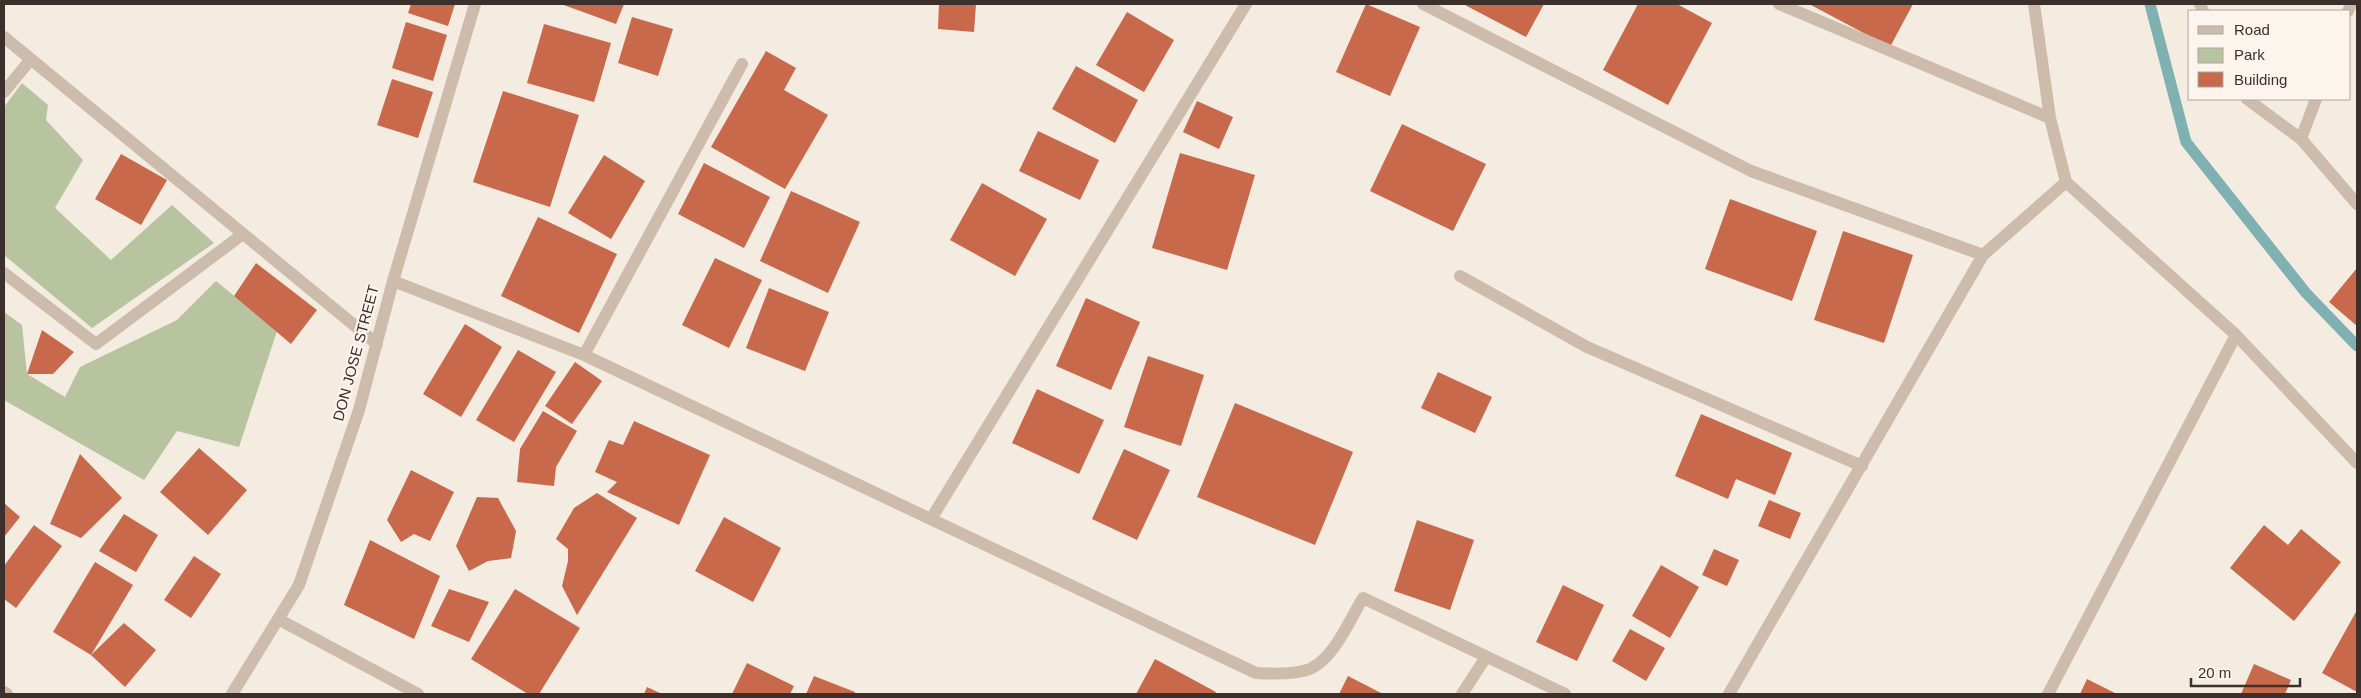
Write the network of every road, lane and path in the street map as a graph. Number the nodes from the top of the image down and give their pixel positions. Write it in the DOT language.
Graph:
graph roads {
  1 [pos="475,4"];
  2 [pos="1246,4"];
  3 [pos="1422,4"];
  4 [pos="1779,4"];
  5 [pos="2034,4"];
  6 [pos="4,37"];
  7 [pos="31,59"];
  8 [pos="742,64"];
  9 [pos="4,92"];
  10 [pos="2248,100"];
  11 [pos="2316,100"];
  12 [pos="2050,118"];
  13 [pos="2301,139"];
  14 [pos="2066,182"];
  15 [pos="2357,204"];
  16 [pos="243,234"];
  17 [pos="1983,255"];
  18 [pos="4,272"];
  19 [pos="1460,276"];
  20 [pos="393,281"];
  21 [pos="2236,335"];
  22 [pos="376,344"];
  23 [pos="584,355"];
  24 [pos="2357,463"];
  25 [pos="1862,466"];
  26 [pos="931,519"];
  27 [pos="278,619"];
  28 [pos="1486,657"];
  29 [pos="4,692"];
  30 [pos="7,694"];
  31 [pos="232,694"];
  32 [pos="418,694"];
  33 [pos="1462,694"];
  34 [pos="1565,694"];
  35 [pos="1729,694"];
  36 [pos="2048,694"];
  1 -- 20 [label="street, DON JOSE STREET"];
  2 -- 26 [label="street"];
  3 -- 17 [label="street"];
  4 -- 12 [label="street"];
  5 -- 12 [label="street"];
  6 -- 7 [label="street"];
  7 -- 9 [label="street"];
  7 -- 16 [label="street"];
  8 -- 23 [label="street"];
  10 -- 13 [label="street"];
  11 -- 13 [label="street"];
  12 -- 14 [label="street"];
  13 -- 15 [label="street"];
  14 -- 17 [label="street"];
  14 -- 21 [label="street"];
  16 -- 18 [label="street"];
  16 -- 22 [label="street"];
  17 -- 25 [label="street"];
  19 -- 25 [label="street"];
  20 -- 22 [label="street, DON JOSE STREET"];
  20 -- 23 [label="street"];
  21 -- 24 [label="street"];
  21 -- 36 [label="street"];
  22 -- 27 [label="street, DON JOSE STREET"];
  23 -- 26 [label="street"];
  25 -- 35 [label="street"];
  26 -- 28 [label="street"];
  27 -- 31 [label="street, DON JOSE STREET"];
  27 -- 32 [label="street"];
  28 -- 33 [label="street"];
  28 -- 34 [label="street"];
  29 -- 30 [label="street"];
}
